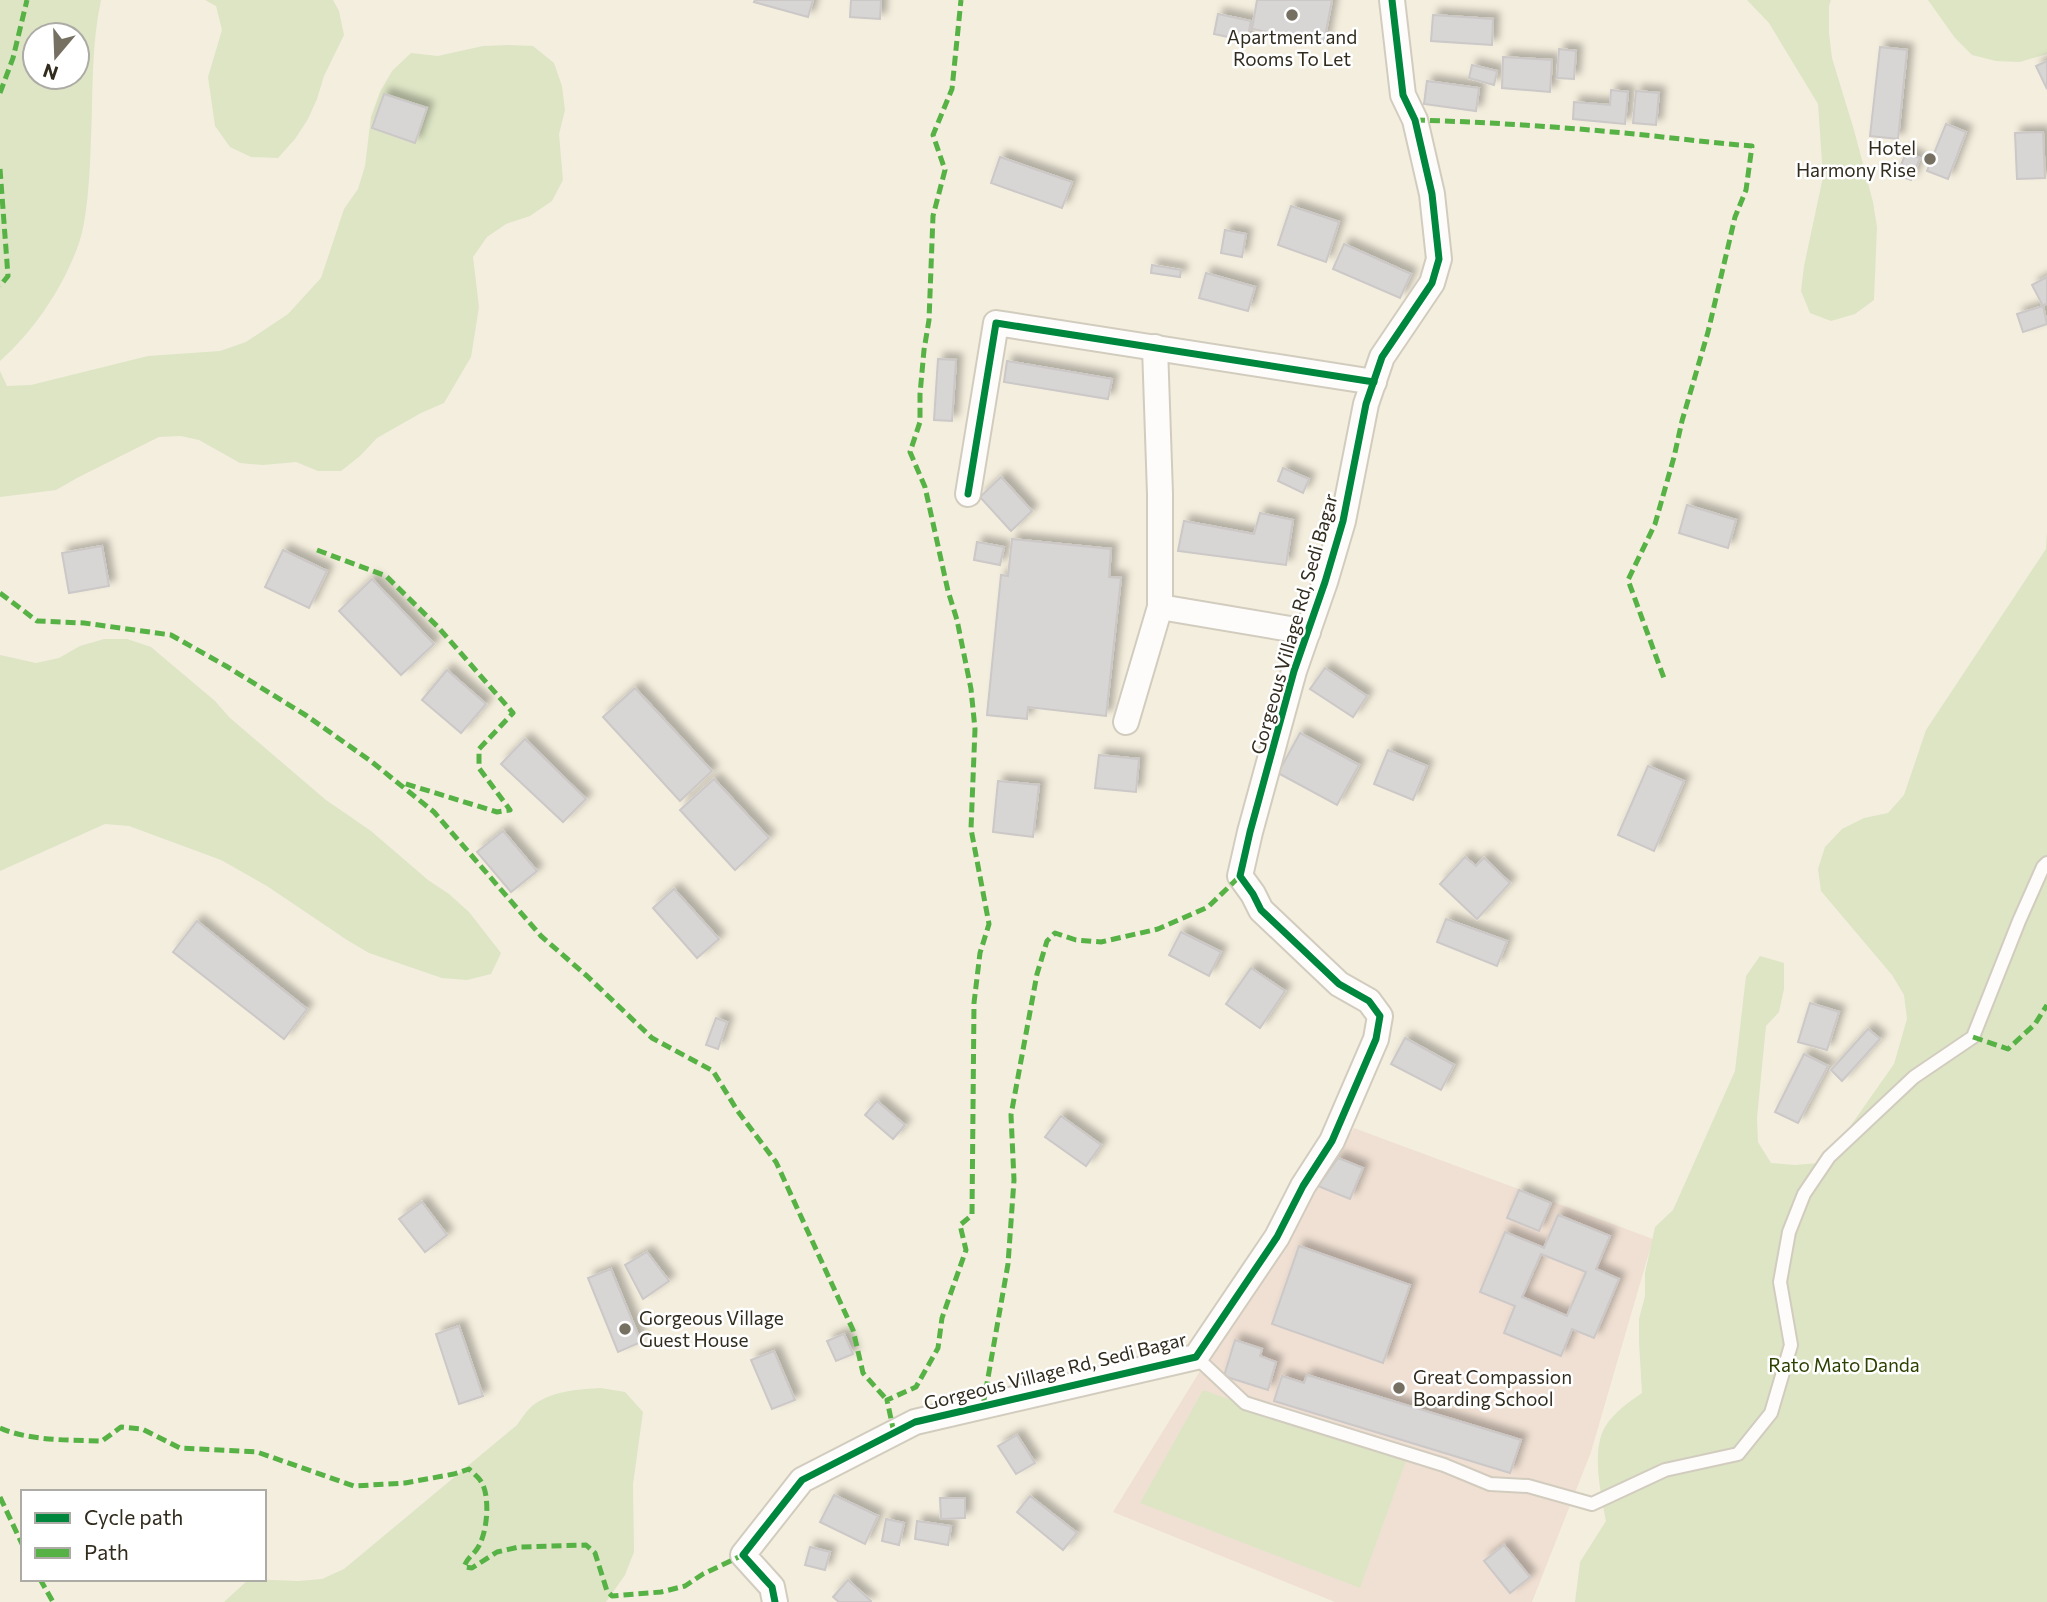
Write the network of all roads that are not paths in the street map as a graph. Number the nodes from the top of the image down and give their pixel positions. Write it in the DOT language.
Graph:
graph roads {
  1 [pos="1392,0"];
  2 [pos="1155,347"];
  3 [pos="1374,382"];
  4 [pos="968,494"];
  5 [pos="1160,607"];
  6 [pos="1308,632"];
  7 [pos="1126,722"];
  8 [pos="2047,863"];
  9 [pos="1196,1357"];
  10 [pos="775,1602"];
  1 -- 3 [label="street, Gorgeous Village Rd, Sedi Bagar"];
  2 -- 3 [label="street"];
  2 -- 4 [label="street"];
  2 -- 5 [label="street"];
  3 -- 6 [label="street, Gorgeous Village Rd, Sedi Bagar"];
  5 -- 6 [label="street"];
  5 -- 7 [label="street"];
  6 -- 9 [label="street, Gorgeous Village Rd, Sedi Bagar"];
  8 -- 9 [label="lane"];
  9 -- 10 [label="street, Gorgeous Village Rd, Sedi Bagar"];
}
